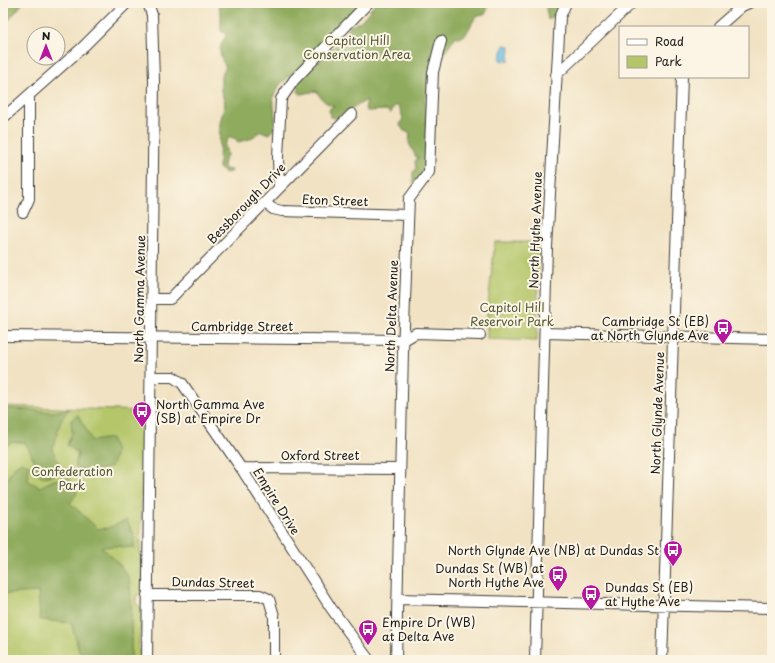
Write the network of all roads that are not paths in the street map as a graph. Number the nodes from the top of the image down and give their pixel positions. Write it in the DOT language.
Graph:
graph roads {
  1 [pos="127,3"];
  2 [pos="148,3"];
  3 [pos="368,3"];
  4 [pos="566,3"];
  5 [pos="632,3"];
  6 [pos="749,3"];
  7 [pos="719,26"];
  8 [pos="441,41"];
  9 [pos="556,75"];
  10 [pos="682,78"];
  11 [pos="29,96"];
  12 [pos="352,114"];
  13 [pos="3,118"];
  14 [pos="279,187"];
  15 [pos="265,203"];
  16 [pos="23,212"];
  17 [pos="408,215"];
  18 [pos="153,299"];
  19 [pos="545,333"];
  20 [pos="480,335"];
  21 [pos="3,336"];
  22 [pos="673,336"];
  23 [pos="152,338"];
  24 [pos="772,339"];
  25 [pos="404,340"];
  26 [pos="151,377"];
  27 [pos="240,468"];
  28 [pos="400,469"];
  29 [pos="148,595"];
  30 [pos="397,599"];
  31 [pos="536,602"];
  32 [pos="664,605"];
  33 [pos="772,608"];
  34 [pos="147,660"];
  35 [pos="274,660"];
  36 [pos="369,660"];
  37 [pos="396,660"];
  38 [pos="535,660"];
  39 [pos="662,660"];
  1 -- 11 [label="street"];
  2 -- 18 [label="street, North Gamma Avenue"];
  3 -- 14 [label="street"];
  4 -- 9 [label="street, North Hythe Avenue"];
  5 -- 9 [label="street"];
  6 -- 7 [label="street"];
  8 -- 17 [label="street, North Delta Avenue"];
  9 -- 19 [label="street, North Hythe Avenue"];
  10 -- 22 [label="street, North Glynde Avenue"];
  11 -- 13 [label="street"];
  11 -- 16 [label="street"];
  12 -- 14 [label="street, Bessborough Drive"];
  14 -- 15 [label="street, Bessborough Drive"];
  15 -- 17 [label="street, Eton Street"];
  15 -- 18 [label="street, Bessborough Drive"];
  17 -- 25 [label="street, North Delta Avenue"];
  18 -- 23 [label="street, North Gamma Avenue"];
  19 -- 22 [label="street"];
  19 -- 31 [label="street, North Hythe Avenue"];
  20 -- 25 [label="street, Cambridge Street"];
  21 -- 23 [label="street, Cambridge Street"];
  22 -- 24 [label="street"];
  22 -- 32 [label="street, North Glynde Avenue"];
  23 -- 25 [label="street, Cambridge Street"];
  23 -- 26 [label="street, North Gamma Avenue"];
  25 -- 28 [label="street, North Delta Avenue"];
  26 -- 27 [label="street, Empire Drive"];
  26 -- 29 [label="street, North Gamma Avenue"];
  27 -- 28 [label="street, Oxford Street"];
  27 -- 36 [label="street, Empire Drive"];
  28 -- 30 [label="street, North Delta Avenue"];
  29 -- 34 [label="street, North Gamma Avenue"];
  29 -- 35 [label="street, Dundas Street"];
  30 -- 31 [label="street"];
  30 -- 37 [label="street, North Delta Avenue"];
  31 -- 32 [label="street"];
  31 -- 38 [label="street, North Hythe Avenue"];
  32 -- 33 [label="street"];
  32 -- 39 [label="street, North Glynde Avenue"];
}
